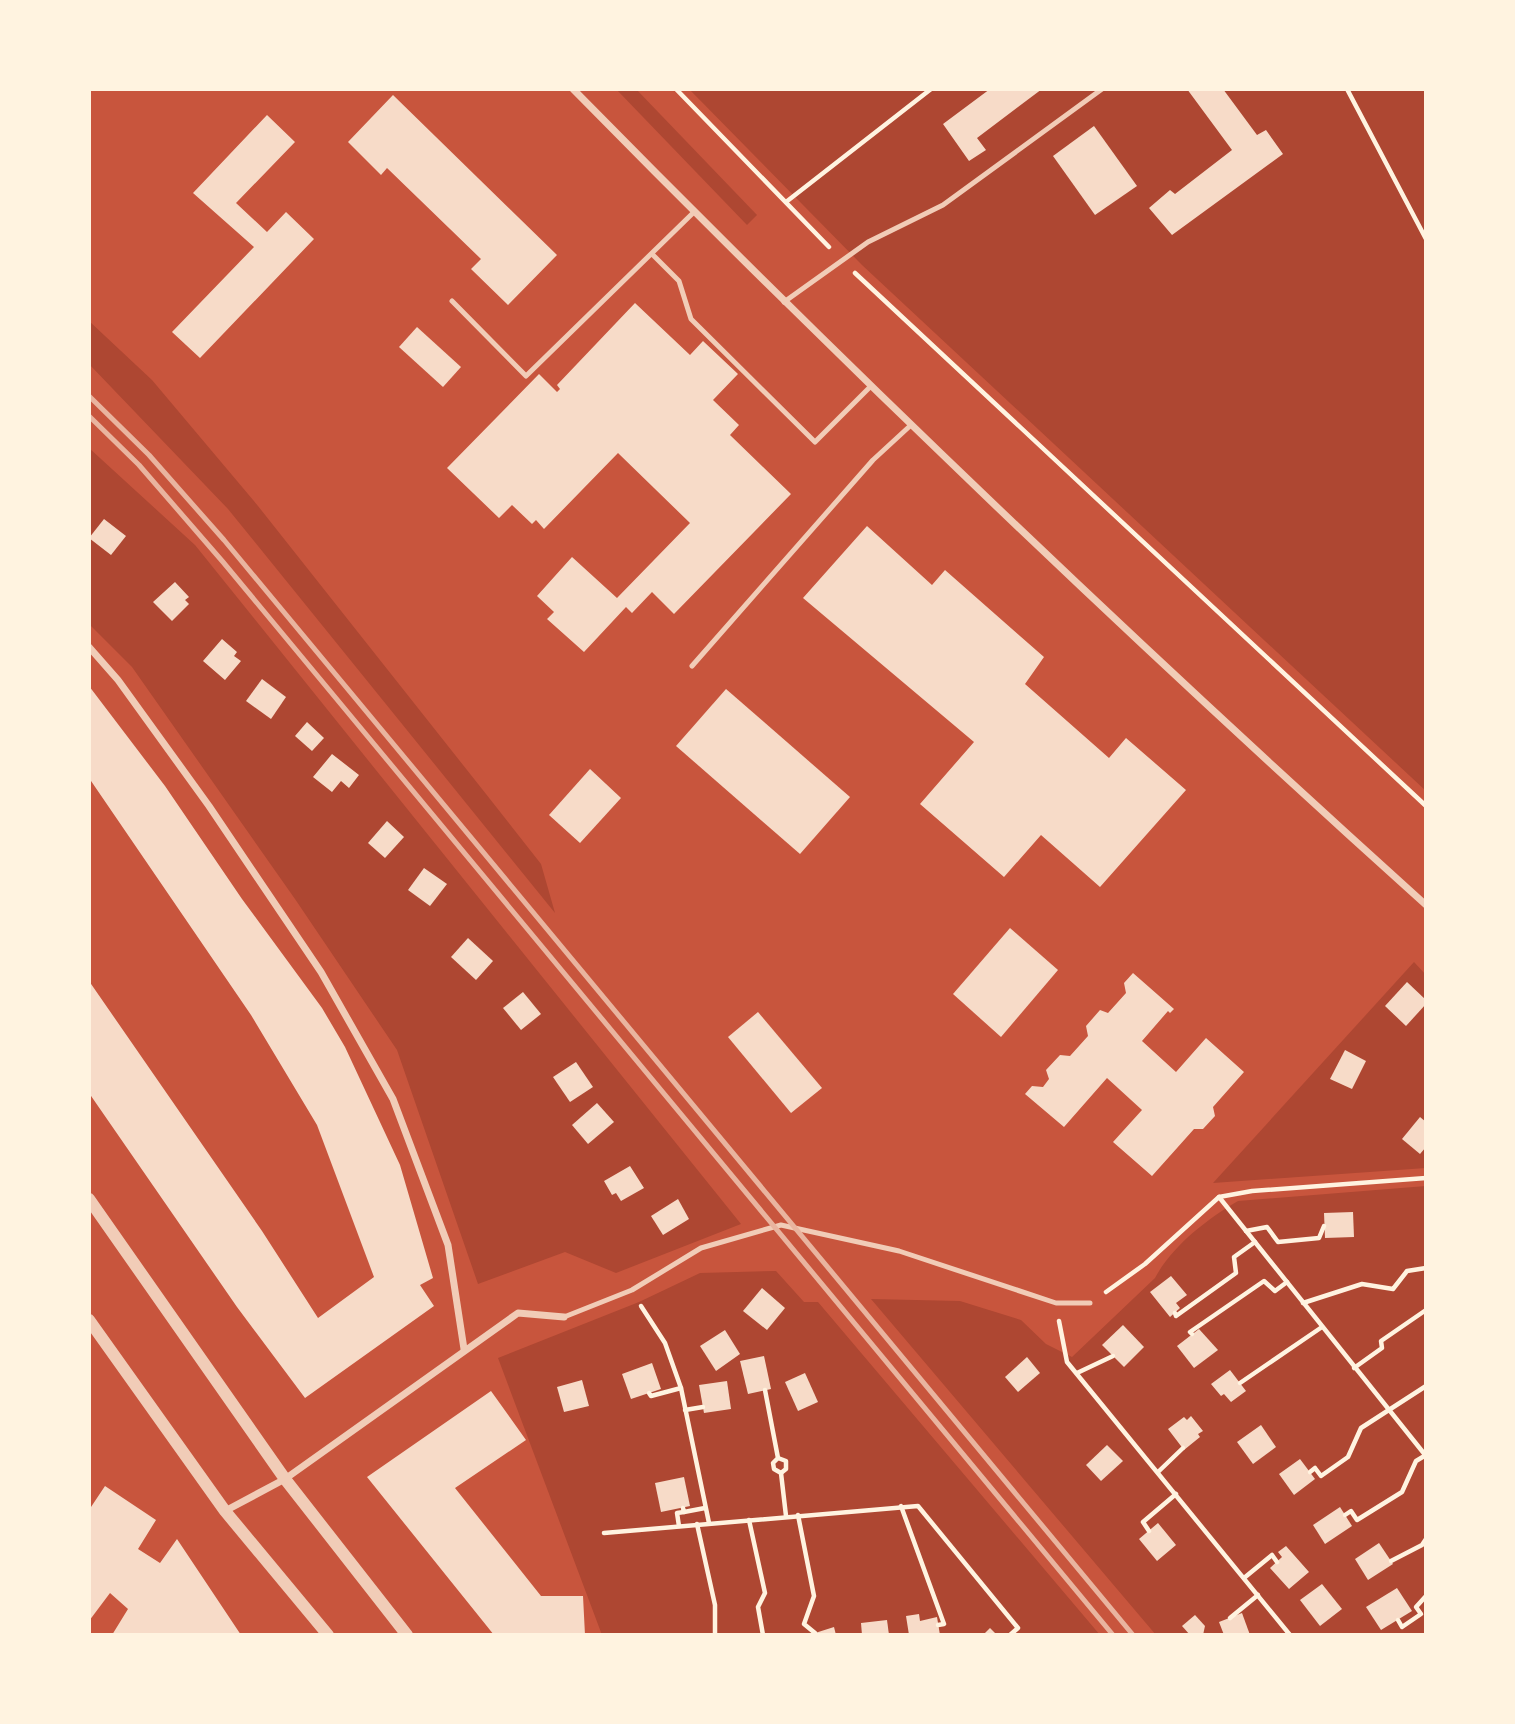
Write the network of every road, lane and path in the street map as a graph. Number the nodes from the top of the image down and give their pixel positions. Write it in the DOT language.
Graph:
graph roads {
  1 [pos="573,89"];
  2 [pos="676,89"];
  3 [pos="931,89"];
  4 [pos="1102,89"];
  5 [pos="1348,89"];
  6 [pos="786,202"];
  7 [pos="694,212"];
  8 [pos="1426,239"];
  9 [pos="652,254"];
  10 [pos="842,261"];
  11 [pos="452,301"];
  12 [pos="784,302"];
  13 [pos="871,386"];
  14 [pos="911,425"];
  15 [pos="89,647"];
  16 [pos="692,666"];
  17 [pos="1426,806"];
  18 [pos="1426,905"];
  19 [pos="1426,1178"];
  20 [pos="1219,1196"];
  21 [pos="89,1199"];
  22 [pos="1324,1226"];
  23 [pos="1246,1231"];
  24 [pos="1255,1242"];
  25 [pos="1426,1268"];
  26 [pos="1287,1283"];
  27 [pos="632,1290"];
  28 [pos="1056,1303"];
  29 [pos="1090,1303"];
  30 [pos="1303,1303"];
  31 [pos="1426,1310"];
  32 [pos="1175,1313"];
  33 [pos="564,1317"];
  34 [pos="89,1320"];
  35 [pos="1322,1326"];
  36 [pos="1192,1334"];
  37 [pos="464,1349"];
  38 [pos="1113,1356"];
  39 [pos="1354,1368"];
  40 [pos="1077,1373"];
  41 [pos="1240,1383"];
  42 [pos="1426,1386"];
  43 [pos="681,1388"];
  44 [pos="765,1390"];
  45 [pos="649,1393"];
  46 [pos="703,1407"];
  47 [pos="685,1410"];
  48 [pos="1389,1412"];
  49 [pos="1182,1448"];
  50 [pos="1426,1456"];
  51 [pos="1158,1472"];
  52 [pos="1310,1472"];
  53 [pos="285,1479"];
  54 [pos="1176,1494"];
  55 [pos="901,1506"];
  56 [pos="705,1508"];
  57 [pos="225,1511"];
  58 [pos="798,1515"];
  59 [pos="786,1516"];
  60 [pos="1345,1516"];
  61 [pos="749,1520"];
  62 [pos="709,1523"];
  63 [pos="698,1524"];
  64 [pos="679,1526"];
  65 [pos="1149,1531"];
  66 [pos="604,1534"];
  67 [pos="1426,1539"];
  68 [pos="1391,1561"];
  69 [pos="1277,1562"];
  70 [pos="1244,1578"];
  71 [pos="1258,1595"];
  72 [pos="1426,1596"];
  73 [pos="1230,1618"];
  74 [pos="1398,1620"];
  75 [pos="938,1625"];
  76 [pos="815,1633"];
  77 [pos="328,1635"];
  78 [pos="407,1635"];
  79 [pos="715,1635"];
  80 [pos="762,1635"];
  81 [pos="1010,1635"];
  82 [pos="1290,1635"];
  1 -- 7 [label="street"];
  2 -- 6 [label="path"];
  3 -- 6 [label="path"];
  4 -- 10 [label="lane"];
  5 -- 8 [label="path"];
  6 -- 10 [label="path"];
  7 -- 9 [label="lane"];
  7 -- 12 [label="street"];
  9 -- 11 [label="lane"];
  9 -- 13 [label="lane"];
  10 -- 12 [label="lane"];
  10 -- 17 [label="path"];
  12 -- 13 [label="street"];
  13 -- 14 [label="street"];
  14 -- 16 [label="lane"];
  14 -- 18 [label="street"];
  15 -- 37 [label="street"];
  19 -- 20 [label="path"];
  20 -- 23 [label="path"];
  20 -- 29 [label="path"];
  21 -- 53 [label="street"];
  22 -- 23 [label="path"];
  23 -- 24 [label="path"];
  24 -- 26 [label="path"];
  24 -- 32 [label="path"];
  25 -- 30 [label="path"];
  26 -- 30 [label="path"];
  26 -- 36 [label="path"];
  27 -- 28 [label="lane"];
  27 -- 33 [label="lane"];
  27 -- 43 [label="path"];
  28 -- 29 [label="lane"];
  28 -- 40 [label="path"];
  30 -- 35 [label="path"];
  31 -- 39 [label="path"];
  33 -- 37 [label="street"];
  34 -- 57 [label="street"];
  35 -- 39 [label="path"];
  35 -- 41 [label="path"];
  37 -- 53 [label="street"];
  38 -- 40 [label="path"];
  39 -- 48 [label="path"];
  40 -- 51 [label="path"];
  42 -- 48 [label="path"];
  43 -- 45 [label="path"];
  43 -- 47 [label="path"];
  44 -- 59 [label="path"];
  46 -- 47 [label="path"];
  47 -- 56 [label="path"];
  48 -- 50 [label="path"];
  48 -- 52 [label="path"];
  49 -- 51 [label="path"];
  50 -- 60 [label="path"];
  51 -- 54 [label="path"];
  53 -- 57 [label="street"];
  53 -- 78 [label="street"];
  54 -- 65 [label="path"];
  54 -- 70 [label="path"];
  55 -- 58 [label="path"];
  55 -- 75 [label="path"];
  55 -- 81 [label="path"];
  56 -- 62 [label="path"];
  56 -- 64 [label="path"];
  57 -- 77 [label="street"];
  58 -- 59 [label="path"];
  58 -- 76 [label="path"];
  59 -- 61 [label="path"];
  61 -- 62 [label="path"];
  61 -- 80 [label="path"];
  62 -- 63 [label="path"];
  63 -- 64 [label="path"];
  63 -- 79 [label="path"];
  64 -- 66 [label="path"];
  67 -- 68 [label="path"];
  69 -- 70 [label="path"];
  70 -- 71 [label="path"];
  71 -- 73 [label="path"];
  71 -- 82 [label="path"];
  72 -- 74 [label="path"];
}
